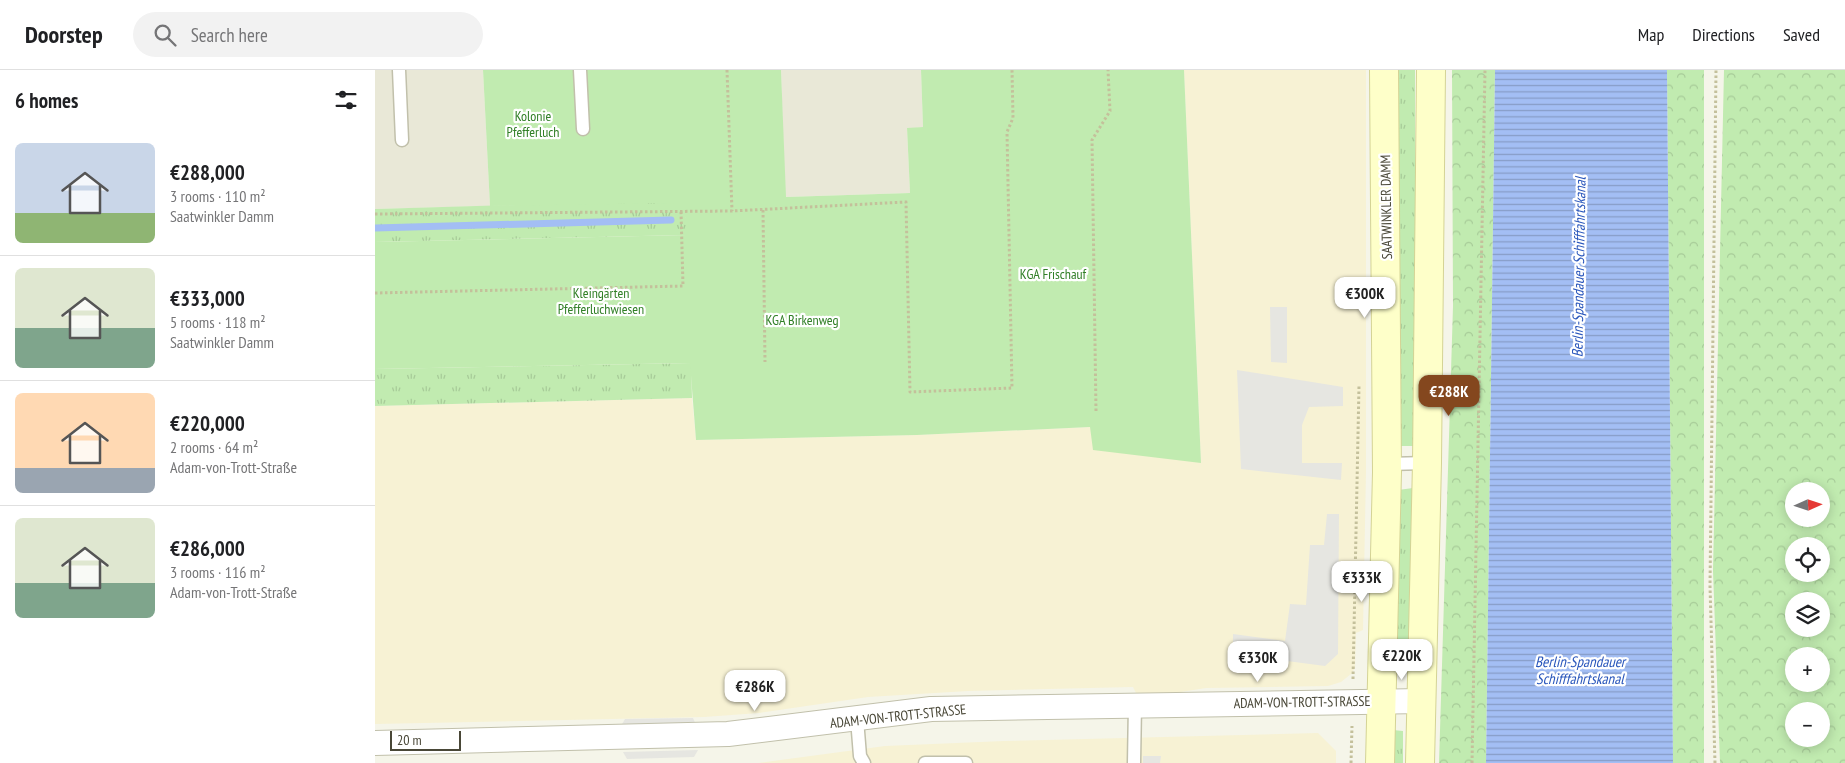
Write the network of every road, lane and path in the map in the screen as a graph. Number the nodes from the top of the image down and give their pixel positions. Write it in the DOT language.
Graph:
graph roads {
  1 [pos="399,70"];
  2 [pos="581,70"];
  3 [pos="727,70"];
  4 [pos="1012,70"];
  5 [pos="1108,70"];
  6 [pos="1385,70"];
  7 [pos="1431,70"];
  8 [pos="1485,70"];
  9 [pos="1716,70"];
  10 [pos="583,129"];
  11 [pos="402,140"];
  12 [pos="763,210"];
  13 [pos="681,211"];
  14 [pos="732,211"];
  15 [pos="375,214"];
  16 [pos="375,293"];
  17 [pos="765,362"];
  18 [pos="1359,380"];
  19 [pos="1097,412"];
  20 [pos="1387,464"];
  21 [pos="1427,464"];
  22 [pos="1381,700"];
  23 [pos="1352,701"];
  24 [pos="1422,701"];
  25 [pos="1135,704"];
  26 [pos="857,719"];
  27 [pos="375,743"];
  28 [pos="863,763"];
  29 [pos="925,763"];
  30 [pos="966,763"];
  31 [pos="1134,763"];
  32 [pos="1351,763"];
  33 [pos="1380,763"];
  34 [pos="1420,763"];
  35 [pos="1471,763"];
  36 [pos="1715,763"];
  1 -- 11 [label="lane"];
  2 -- 10 [label="lane"];
  3 -- 14 [label="path"];
  4 -- 12 [label="path"];
  5 -- 19 [label="path"];
  6 -- 20 [label="main road, SAATWINKLER DAMM"];
  7 -- 21 [label="main road"];
  8 -- 35 [label="path"];
  9 -- 36 [label="path"];
  12 -- 14 [label="path"];
  12 -- 17 [label="path"];
  13 -- 14 [label="path"];
  13 -- 15 [label="path"];
  13 -- 16 [label="path"];
  18 -- 23 [label="path"];
  20 -- 21 [label="lane"];
  20 -- 22 [label="main road, SAATWINKLER DAMM"];
  21 -- 24 [label="main road"];
  22 -- 23 [label="street, ADAM-VON-TROTT-STRASSE"];
  22 -- 24 [label="street, ADAM-VON-TROTT-STRASSE"];
  22 -- 33 [label="main road, SAATWINKLER DAMM"];
  23 -- 25 [label="street, ADAM-VON-TROTT-STRASSE"];
  23 -- 32 [label="path"];
  24 -- 34 [label="main road"];
  25 -- 26 [label="street, ADAM-VON-TROTT-STRASSE"];
  25 -- 31 [label="lane"];
  26 -- 27 [label="street, ADAM-VON-TROTT-STRASSE"];
  26 -- 28 [label="lane"];
  29 -- 30 [label="lane"];
}
